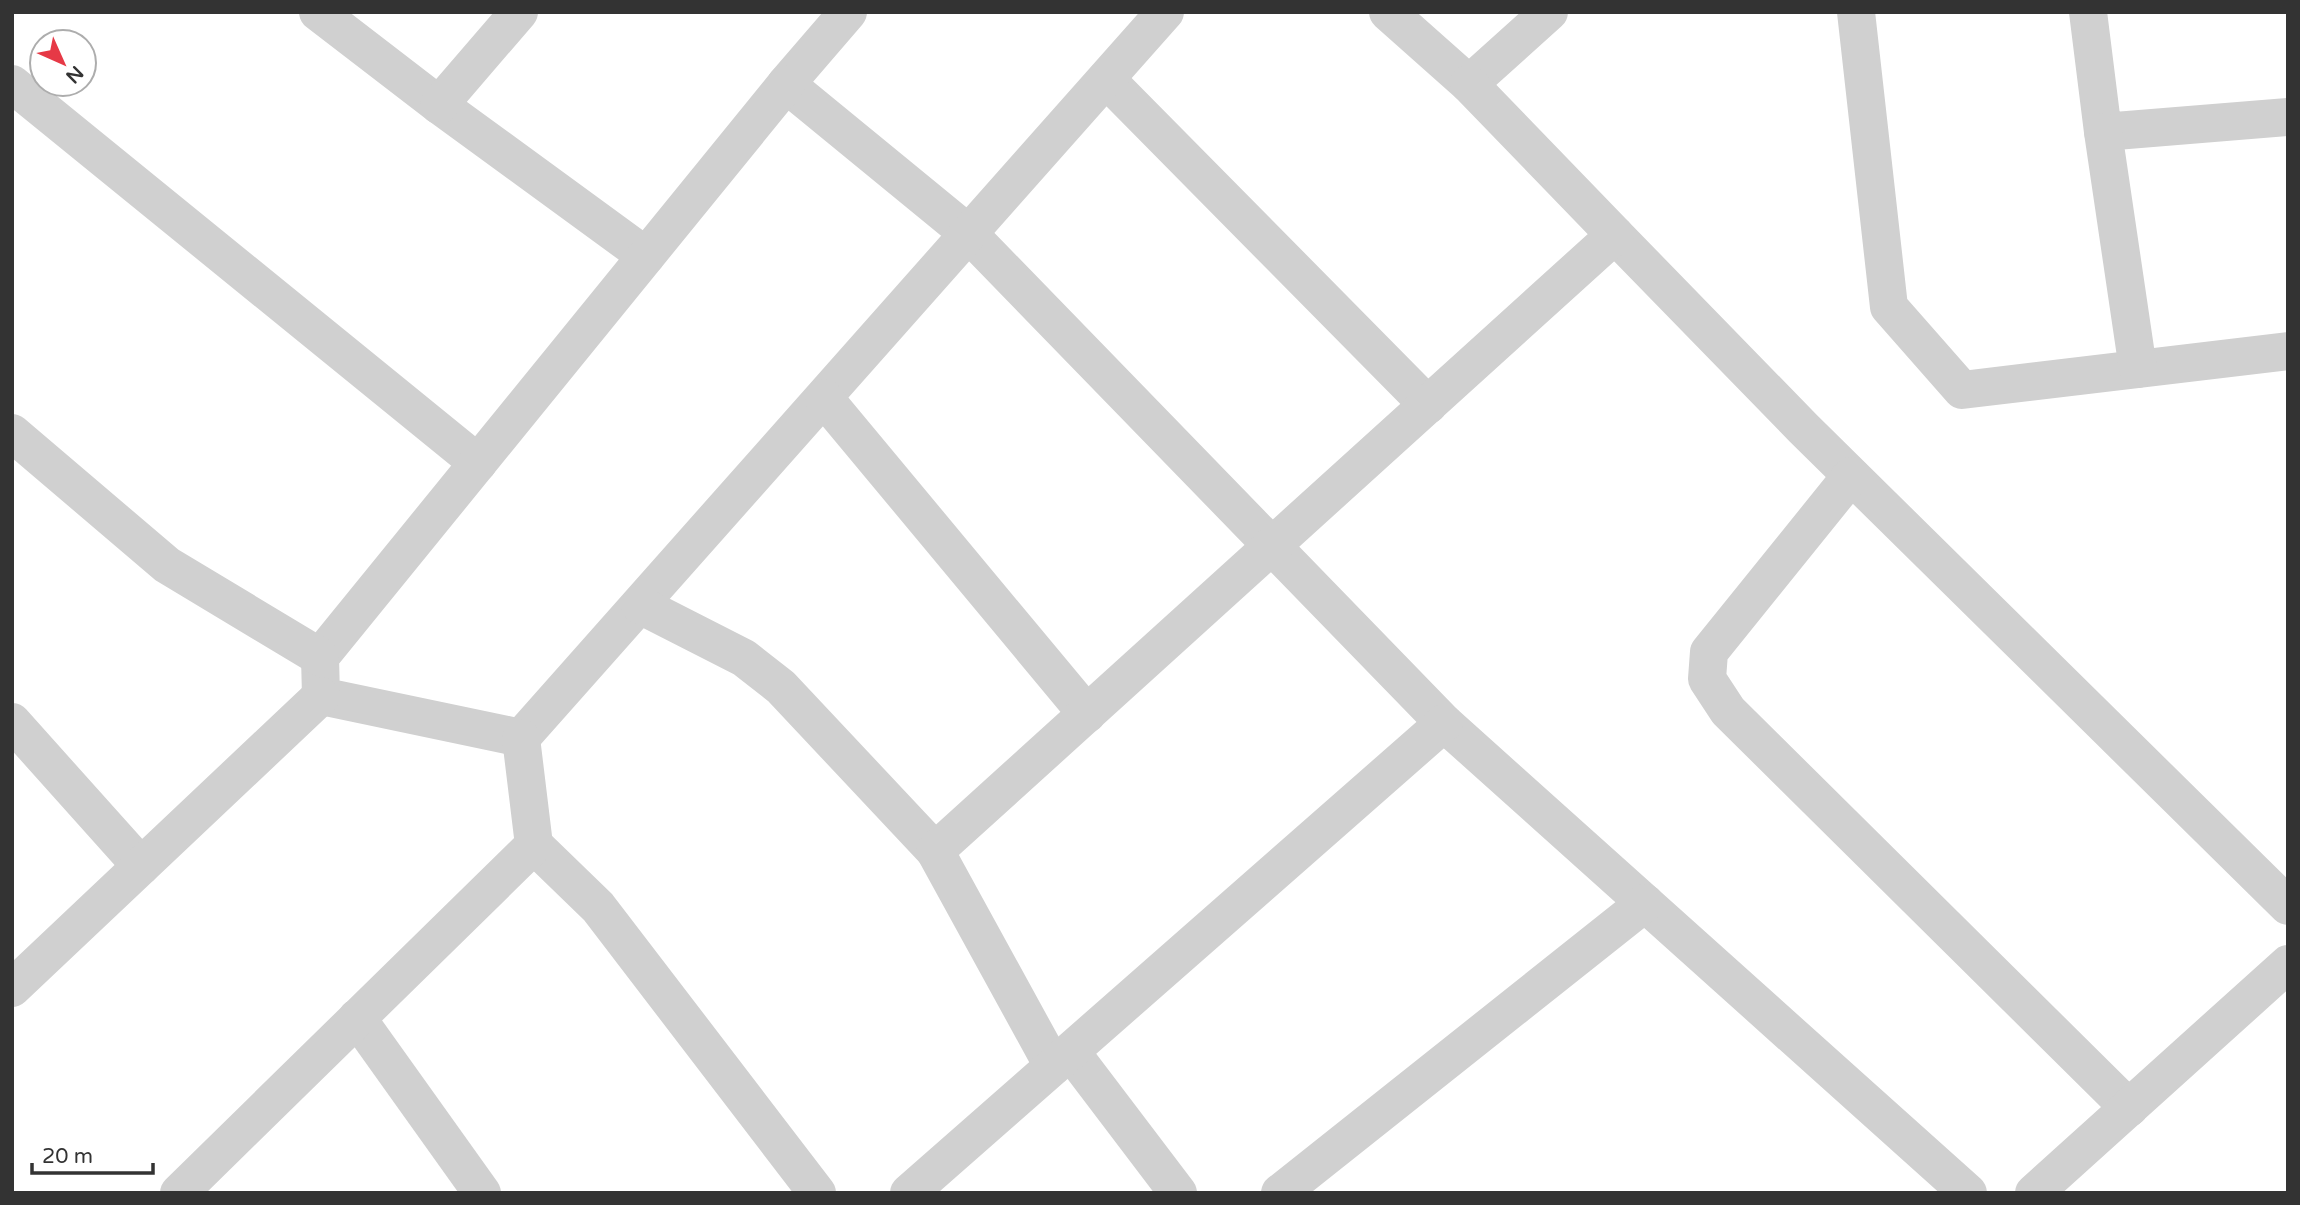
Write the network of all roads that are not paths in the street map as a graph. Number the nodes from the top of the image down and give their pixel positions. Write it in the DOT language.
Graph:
graph roads {
  1 [pos="318,12"];
  2 [pos="519,12"];
  3 [pos="848,12"];
  4 [pos="1165,12"];
  5 [pos="1388,12"];
  6 [pos="1549,12"];
  7 [pos="1856,12"];
  8 [pos="2088,12"];
  9 [pos="1105,79"];
  10 [pos="12,84"];
  11 [pos="786,84"];
  12 [pos="1469,85"];
  13 [pos="439,105"];
  14 [pos="2288,117"];
  15 [pos="2103,132"];
  16 [pos="969,234"];
  17 [pos="1615,235"];
  18 [pos="646,256"];
  19 [pos="2288,351"];
  20 [pos="2138,369"];
  21 [pos="824,398"];
  22 [pos="1428,405"];
  23 [pos="12,433"];
  24 [pos="478,463"];
  25 [pos="1852,476"];
  26 [pos="1272,546"];
  27 [pos="640,605"];
  28 [pos="320,657"];
  29 [pos="321,696"];
  30 [pos="1087,713"];
  31 [pos="12,722"];
  32 [pos="1444,723"];
  33 [pos="521,738"];
  34 [pos="534,845"];
  35 [pos="935,851"];
  36 [pos="141,866"];
  37 [pos="1645,903"];
  38 [pos="2288,906"];
  39 [pos="2288,964"];
  40 [pos="12,988"];
  41 [pos="357,1017"];
  42 [pos="1062,1059"];
  43 [pos="2129,1108"];
  44 [pos="198,1186"];
  45 [pos="482,1193"];
  46 [pos="817,1193"];
  47 [pos="909,1193"];
  48 [pos="1178,1193"];
  49 [pos="1280,1193"];
  50 [pos="1968,1193"];
  51 [pos="2034,1193"];
  1 -- 13 [label="street"];
  2 -- 13 [label="street"];
  3 -- 11 [label="street"];
  4 -- 9 [label="street"];
  5 -- 12 [label="street"];
  6 -- 12 [label="street"];
  7 -- 20 [label="street"];
  8 -- 15 [label="street"];
  9 -- 16 [label="street"];
  9 -- 22 [label="street"];
  10 -- 24 [label="street"];
  11 -- 16 [label="street"];
  11 -- 18 [label="street"];
  12 -- 17 [label="street"];
  13 -- 18 [label="street"];
  14 -- 15 [label="street"];
  15 -- 20 [label="street"];
  16 -- 21 [label="street"];
  16 -- 26 [label="street"];
  17 -- 22 [label="street"];
  17 -- 25 [label="street"];
  18 -- 24 [label="street"];
  19 -- 20 [label="street"];
  21 -- 27 [label="street"];
  21 -- 30 [label="street"];
  22 -- 26 [label="street"];
  23 -- 28 [label="street"];
  24 -- 28 [label="street"];
  25 -- 38 [label="street"];
  25 -- 43 [label="street"];
  26 -- 30 [label="street"];
  26 -- 32 [label="street"];
  27 -- 33 [label="street"];
  27 -- 35 [label="street"];
  28 -- 29 [label="street"];
  29 -- 33 [label="street"];
  29 -- 36 [label="street"];
  30 -- 35 [label="street"];
  31 -- 36 [label="street"];
  32 -- 37 [label="street"];
  32 -- 42 [label="street"];
  33 -- 34 [label="street"];
  34 -- 41 [label="street"];
  34 -- 46 [label="street"];
  35 -- 42 [label="street"];
  36 -- 40 [label="street"];
  37 -- 49 [label="street"];
  37 -- 50 [label="street"];
  39 -- 43 [label="street"];
  41 -- 44 [label="street"];
  41 -- 45 [label="street"];
  42 -- 47 [label="street"];
  42 -- 48 [label="street"];
  43 -- 51 [label="street"];
}
